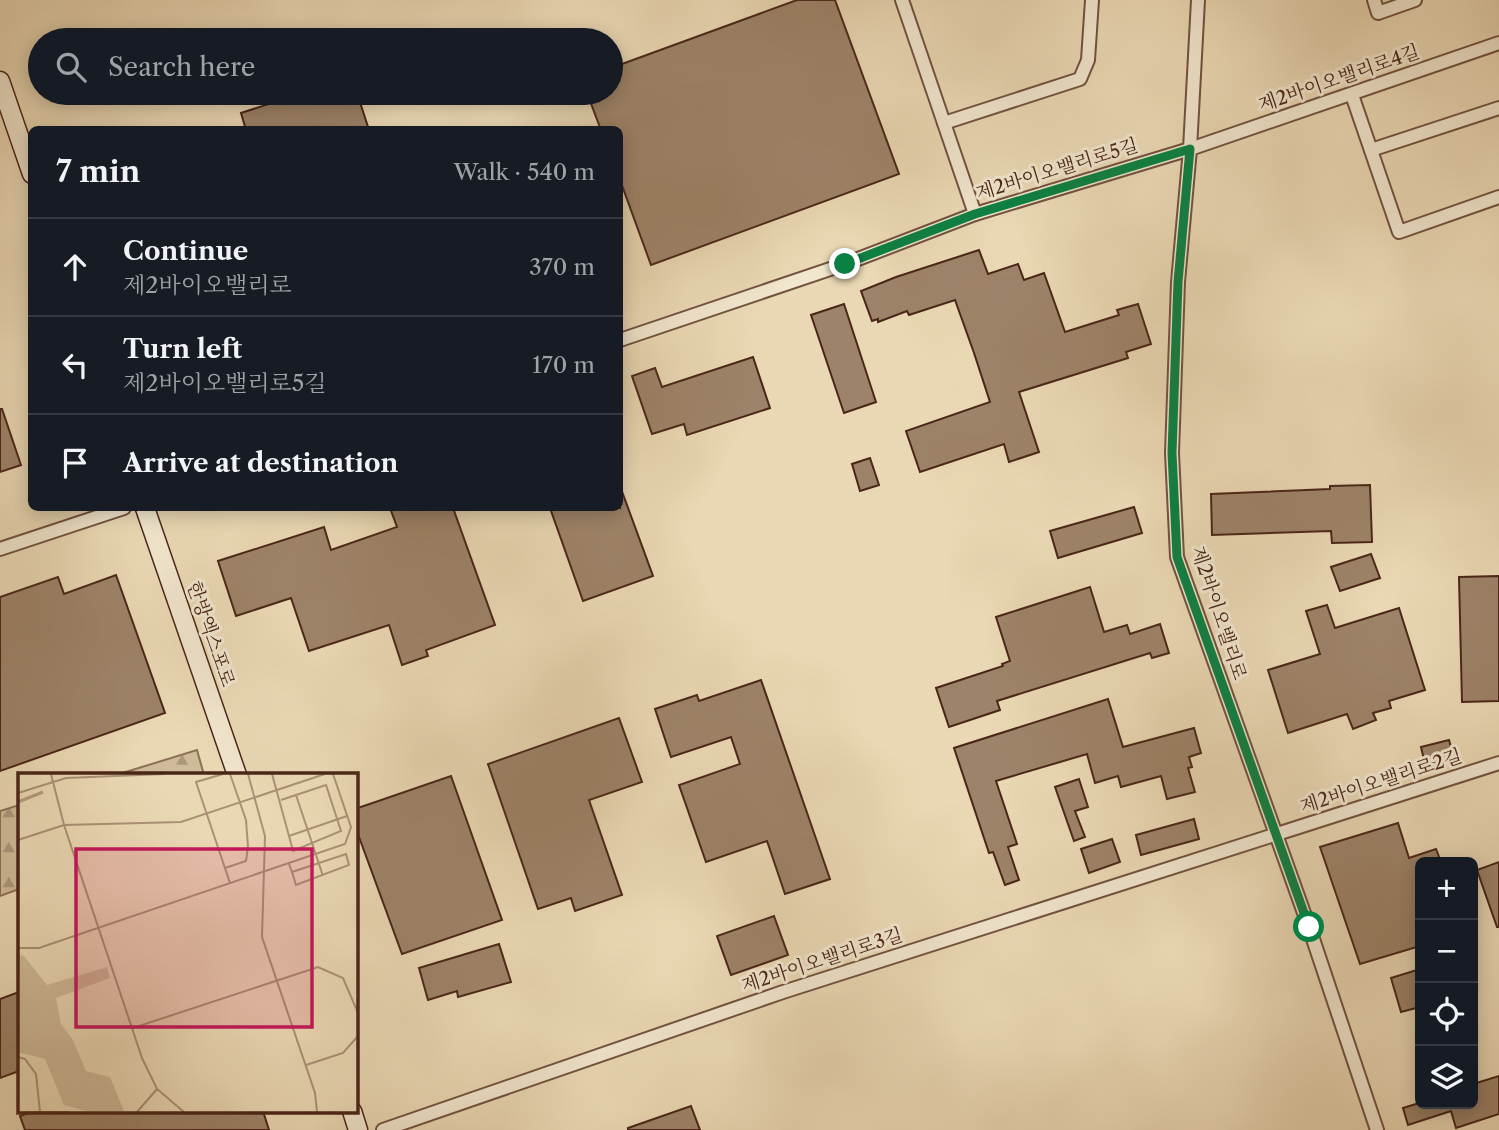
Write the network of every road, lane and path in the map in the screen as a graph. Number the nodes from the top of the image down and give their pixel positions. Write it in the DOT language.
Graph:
graph roads {
  1 [pos="902,0"];
  2 [pos="1092,0"];
  3 [pos="1198,0"];
  4 [pos="1374,0"];
  5 [pos="1415,0"];
  6 [pos="1499,43"];
  7 [pos="0,81"];
  8 [pos="1352,94"];
  9 [pos="1499,108"];
  10 [pos="944,123"];
  11 [pos="1190,149"];
  12 [pos="1371,150"];
  13 [pos="28,162"];
  14 [pos="1499,197"];
  15 [pos="975,214"];
  16 [pos="623,339"];
  17 [pos="115,511"];
  18 [pos="146,511"];
  19 [pos="0,549"];
  20 [pos="1499,763"];
  21 [pos="236,773"];
  22 [pos="1275,835"];
  23 [pos="352,1112"];
  24 [pos="358,1130"];
  25 [pos="383,1130"];
  26 [pos="1377,1130"];
  1 -- 10 [label="street"];
  2 -- 10 [label="street"];
  3 -- 11 [label="street, 제2바이오밸리로"];
  4 -- 5 [label="street"];
  6 -- 8 [label="street, 제2바이오밸리로4길"];
  7 -- 13 [label="street"];
  8 -- 11 [label="street, 제2바이오밸리로4길"];
  8 -- 12 [label="street"];
  9 -- 12 [label="street"];
  10 -- 15 [label="street"];
  11 -- 15 [label="street, 제2바이오밸리로5길"];
  11 -- 22 [label="street, 제2바이오밸리로"];
  12 -- 14 [label="street"];
  15 -- 16 [label="street, 제2바이오밸리로5길"];
  17 -- 19 [label="street"];
  18 -- 21 [label="street, 한방엑스포로"];
  20 -- 22 [label="street, 제2바이오밸리로2길"];
  22 -- 25 [label="street, 제2바이오밸리로3길"];
  22 -- 26 [label="street, 제2바이오밸리로"];
  23 -- 24 [label="street"];
}
